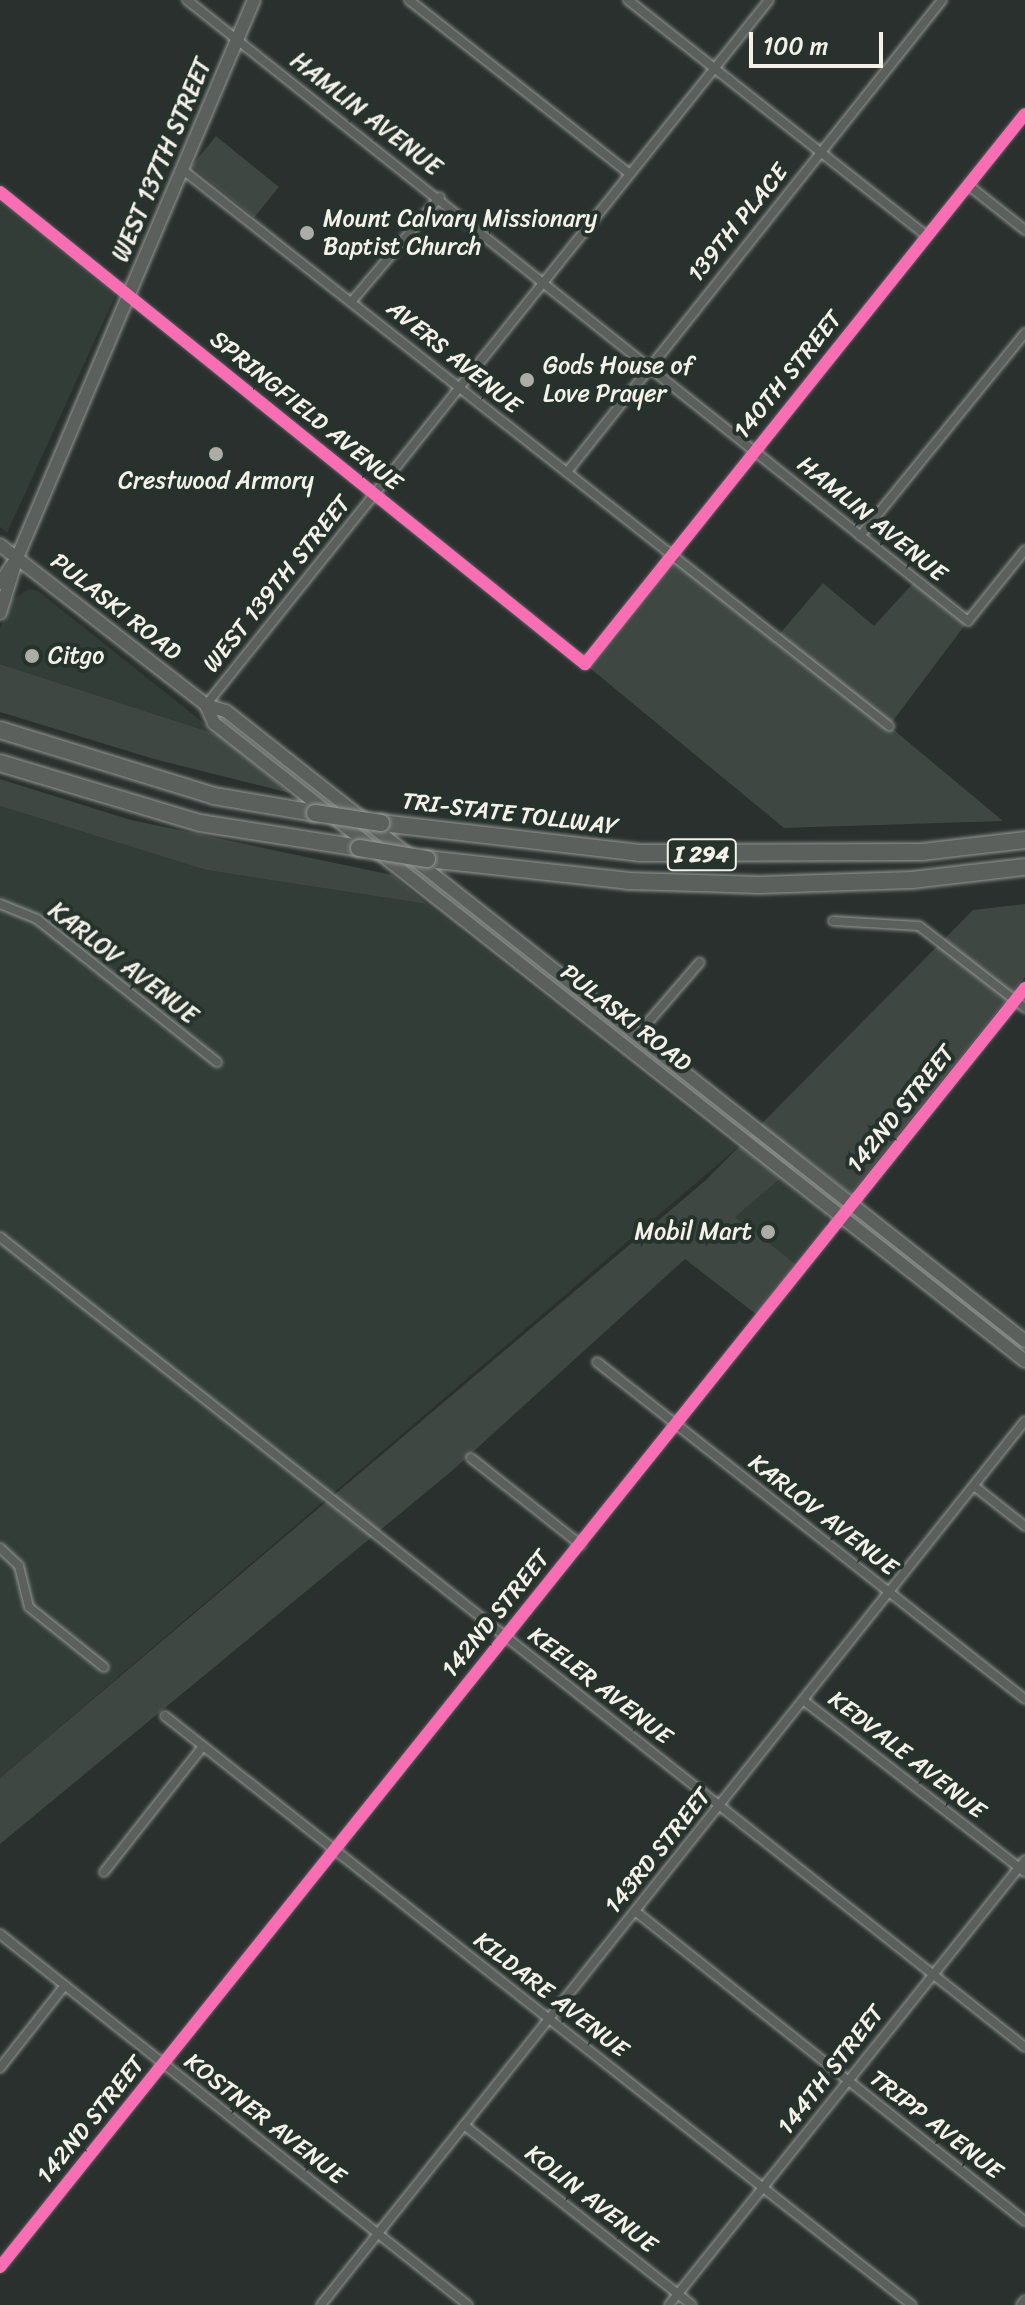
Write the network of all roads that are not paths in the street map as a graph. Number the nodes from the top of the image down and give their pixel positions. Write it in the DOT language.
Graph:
graph roads {
  1 [pos="187,0"];
  2 [pos="254,0"];
  3 [pos="409,0"];
  4 [pos="628,0"];
  5 [pos="769,0"];
  6 [pos="942,0"];
  7 [pos="238,39"];
  8 [pos="714,68"];
  9 [pos="1025,114"];
  10 [pos="821,152"];
  11 [pos="183,170"];
  12 [pos="630,174"];
  13 [pos="968,185"];
  14 [pos="0,192"];
  15 [pos="440,197"];
  16 [pos="1025,230"];
  17 [pos="927,236"];
  18 [pos="545,281"];
  19 [pos="129,296"];
  20 [pos="352,301"];
  21 [pos="1025,333"];
  22 [pos="650,366"];
  23 [pos="459,388"];
  24 [pos="756,452"];
  25 [pos="567,472"];
  26 [pos="374,494"];
  27 [pos="860,536"];
  28 [pos="0,545"];
  29 [pos="1025,550"];
  30 [pos="672,555"];
  31 [pos="17,558"];
  32 [pos="0,583"];
  33 [pos="0,613"];
  34 [pos="585,664"];
  35 [pos="206,705"];
  36 [pos="889,726"];
  37 [pos="0,730"];
  38 [pos="0,763"];
  39 [pos="1025,840"];
  40 [pos="1025,867"];
  41 [pos="0,904"];
  42 [pos="833,921"];
  43 [pos="700,962"];
  44 [pos="1025,988"];
  45 [pos="1016,1000"];
  46 [pos="1025,1008"];
  47 [pos="637,1035"];
  48 [pos="217,1062"];
  49 [pos="851,1205"];
  50 [pos="841,1218"];
  51 [pos="0,1237"];
  52 [pos="1025,1341"];
  53 [pos="1025,1361"];
  54 [pos="597,1362"];
  55 [pos="1025,1421"];
  56 [pos="676,1424"];
  57 [pos="471,1458"];
  58 [pos="974,1486"];
  59 [pos="1025,1526"];
  60 [pos="581,1545"];
  61 [pos="0,1548"];
  62 [pos="889,1592"];
  63 [pos="506,1636"];
  64 [pos="104,1667"];
  65 [pos="1025,1699"];
  66 [pos="803,1700"];
  67 [pos="165,1716"];
  68 [pos="203,1746"];
  69 [pos="719,1805"];
  70 [pos="335,1850"];
  71 [pos="1023,1866"];
  72 [pos="104,1872"];
  73 [pos="635,1911"];
  74 [pos="0,1934"];
  75 [pos="932,1974"];
  76 [pos="65,1985"];
  77 [pos="549,2019"];
  78 [pos="1025,2047"];
  79 [pos="165,2065"];
  80 [pos="0,2068"];
  81 [pos="848,2081"];
  82 [pos="464,2125"];
  83 [pos="763,2188"];
  84 [pos="1025,2221"];
  85 [pos="378,2234"];
  86 [pos="0,2267"];
  87 [pos="678,2294"];
  88 [pos="1025,2300"];
  89 [pos="321,2305"];
  90 [pos="468,2305"];
  91 [pos="669,2305"];
  92 [pos="692,2305"];
  93 [pos="912,2305"];
  94 [pos="1021,2305"];
  1 -- 7 [label="street, HAMLIN AVENUE"];
  2 -- 7 [label="main road, WEST 137TH STREET"];
  3 -- 12 [label="street"];
  4 -- 8 [label="street"];
  5 -- 8 [label="street, WEST 139TH STREET"];
  6 -- 10 [label="street, 139TH PLACE"];
  7 -- 11 [label="main road, WEST 137TH STREET"];
  7 -- 15 [label="street, HAMLIN AVENUE"];
  8 -- 10 [label="street"];
  8 -- 12 [label="street, WEST 139TH STREET"];
  9 -- 13 [label="street, 140TH STREET"];
  10 -- 17 [label="street"];
  10 -- 22 [label="street, 139TH PLACE"];
  11 -- 19 [label="main road, WEST 137TH STREET"];
  11 -- 20 [label="street, AVERS AVENUE"];
  12 -- 18 [label="street, WEST 139TH STREET"];
  13 -- 16 [label="street"];
  13 -- 17 [label="street, 140TH STREET"];
  14 -- 19 [label="street, SPRINGFIELD AVENUE"];
  15 -- 18 [label="street, HAMLIN AVENUE"];
  15 -- 20 [label="street"];
  17 -- 24 [label="street, 140TH STREET"];
  18 -- 22 [label="street, HAMLIN AVENUE"];
  18 -- 23 [label="street, WEST 139TH STREET"];
  19 -- 26 [label="street, SPRINGFIELD AVENUE"];
  19 -- 31 [label="main road, WEST 137TH STREET"];
  20 -- 23 [label="street, AVERS AVENUE"];
  21 -- 27 [label="street"];
  22 -- 24 [label="street, HAMLIN AVENUE"];
  22 -- 25 [label="street, 139TH PLACE"];
  23 -- 25 [label="street, AVERS AVENUE"];
  23 -- 26 [label="street, WEST 139TH STREET"];
  24 -- 27 [label="street, HAMLIN AVENUE"];
  24 -- 30 [label="street, 140TH STREET"];
  25 -- 30 [label="street, AVERS AVENUE"];
  26 -- 34 [label="street, SPRINGFIELD AVENUE"];
  26 -- 35 [label="street, WEST 139TH STREET"];
  27 -- 29 [label="street, HAMLIN AVENUE"];
  28 -- 31 [label="main road, PULASKI ROAD"];
  30 -- 34 [label="street, 140TH STREET"];
  30 -- 36 [label="street, AVERS AVENUE"];
  31 -- 32 [label="main road"];
  31 -- 33 [label="main road"];
  31 -- 35 [label="main road, PULASKI ROAD"];
  35 -- 47 [label="main road, PULASKI ROAD"];
  35 -- 50 [label="main road, PULASKI ROAD"];
  37 -- 39 [label="highway, TRI-STATE TOLLWAY / I 294, bridge"];
  38 -- 40 [label="highway, I 294, bridge"];
  41 -- 48 [label="street, KARLOV AVENUE"];
  42 -- 45 [label="street"];
  43 -- 47 [label="street"];
  44 -- 45 [label="street, 142ND STREET"];
  45 -- 46 [label="street"];
  45 -- 49 [label="street, 142ND STREET"];
  47 -- 49 [label="main road, PULASKI ROAD"];
  49 -- 50 [label="street, 142ND STREET"];
  49 -- 52 [label="main road, PULASKI ROAD"];
  50 -- 53 [label="main road, PULASKI ROAD"];
  50 -- 56 [label="street, 142ND STREET"];
  51 -- 63 [label="street, KEELER AVENUE"];
  54 -- 56 [label="street, KARLOV AVENUE"];
  55 -- 58 [label="street, 143RD STREET"];
  56 -- 60 [label="street, 142ND STREET"];
  56 -- 62 [label="street, KARLOV AVENUE"];
  57 -- 60 [label="street"];
  58 -- 59 [label="street"];
  58 -- 62 [label="street, 143RD STREET"];
  60 -- 63 [label="street, 142ND STREET"];
  61 -- 64 [label="street"];
  62 -- 65 [label="street, KARLOV AVENUE"];
  62 -- 66 [label="street, 143RD STREET"];
  63 -- 69 [label="street, KEELER AVENUE"];
  63 -- 70 [label="street, 142ND STREET"];
  66 -- 69 [label="street, 143RD STREET"];
  66 -- 71 [label="street, KEDVALE AVENUE"];
  67 -- 68 [label="street, KILDARE AVENUE"];
  68 -- 70 [label="street, KILDARE AVENUE"];
  68 -- 72 [label="street"];
  69 -- 73 [label="street, 143RD STREET"];
  69 -- 75 [label="street, KEELER AVENUE"];
  70 -- 77 [label="street, KILDARE AVENUE"];
  70 -- 79 [label="street, 142ND STREET"];
  71 -- 75 [label="street, 144TH STREET"];
  73 -- 77 [label="street, 143RD STREET"];
  73 -- 81 [label="street, TRIPP AVENUE"];
  74 -- 76 [label="street, KOSTNER AVENUE"];
  75 -- 78 [label="street, KEELER AVENUE"];
  75 -- 81 [label="street, 144TH STREET"];
  76 -- 79 [label="street, KOSTNER AVENUE"];
  76 -- 80 [label="street"];
  77 -- 82 [label="street, 143RD STREET"];
  77 -- 83 [label="street, KILDARE AVENUE"];
  79 -- 85 [label="street, KOSTNER AVENUE"];
  79 -- 86 [label="street, 142ND STREET"];
  81 -- 83 [label="street, 144TH STREET"];
  81 -- 84 [label="street, TRIPP AVENUE"];
  82 -- 85 [label="street, 143RD STREET"];
  82 -- 87 [label="street, KOLIN AVENUE"];
  83 -- 87 [label="street, 144TH STREET"];
  83 -- 93 [label="street, KILDARE AVENUE"];
  85 -- 89 [label="street, 143RD STREET"];
  85 -- 90 [label="street, KOSTNER AVENUE"];
  87 -- 91 [label="street, 144TH STREET"];
  87 -- 92 [label="street, KOLIN AVENUE"];
  88 -- 94 [label="street"];
}
